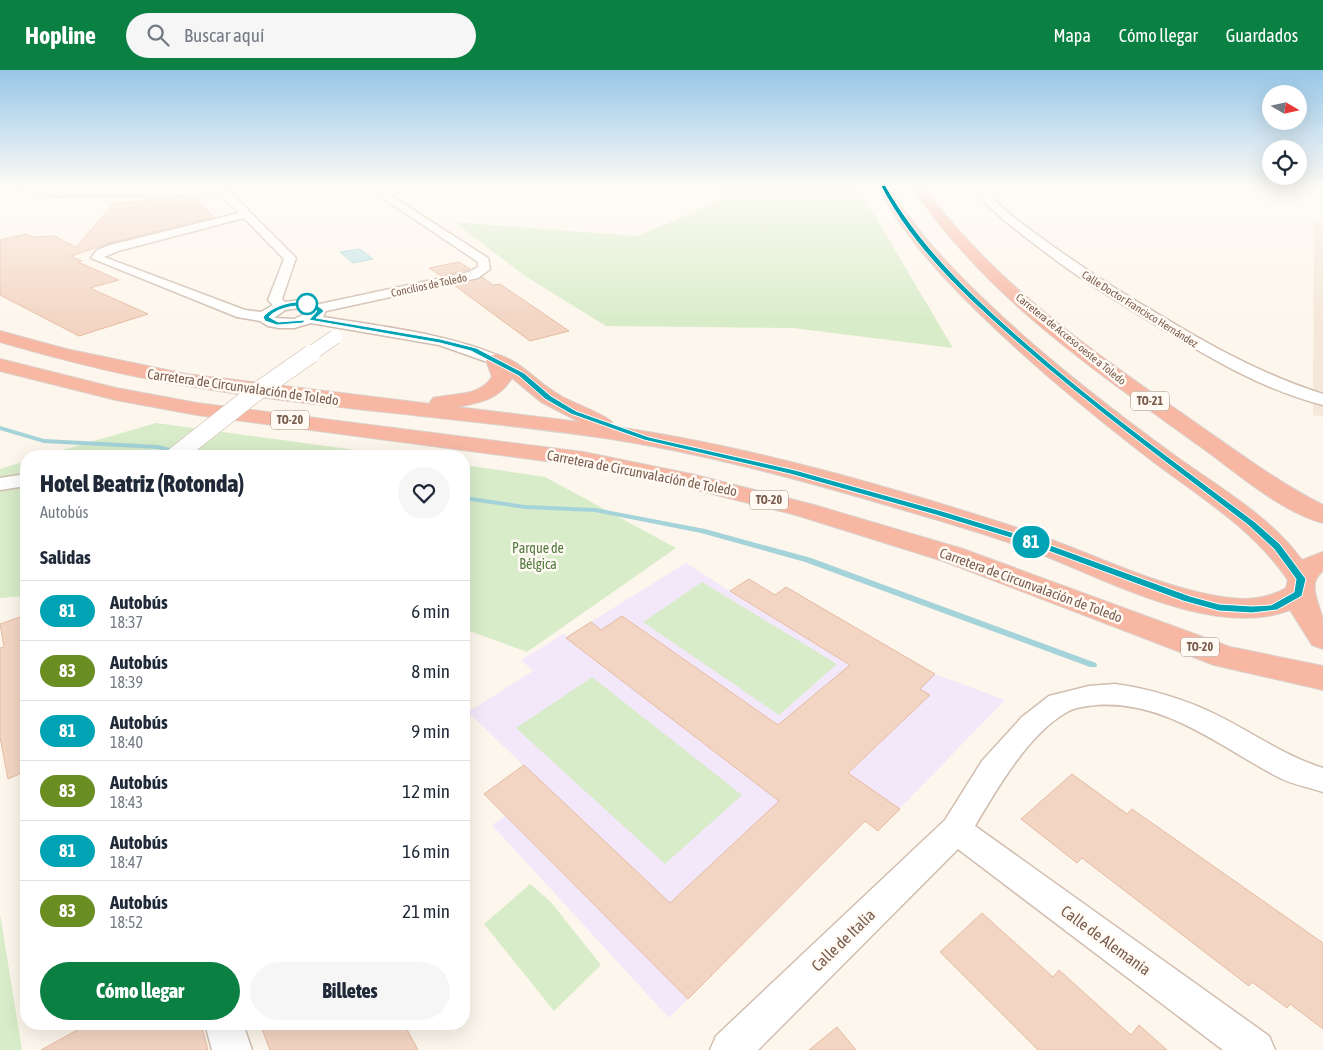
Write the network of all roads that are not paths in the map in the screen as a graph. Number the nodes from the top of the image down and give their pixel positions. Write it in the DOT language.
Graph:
graph roads {
  1 [pos="178,232"];
  2 [pos="264,232"];
  3 [pos="440,232"];
  4 [pos="912,232"];
  5 [pos="952,232"];
  6 [pos="1027,232"];
  7 [pos="282,306"];
  8 [pos="315,314"];
  9 [pos="266,317"];
  10 [pos="0,336"];
  11 [pos="335,336"];
  12 [pos="496,360"];
  13 [pos="0,365"];
  14 [pos="292,395"];
  15 [pos="1323,400"];
  16 [pos="647,438"];
  17 [pos="182,450"];
  18 [pos="20,481"];
  19 [pos="0,484"];
  20 [pos="1323,515"];
  21 [pos="1323,560"];
  22 [pos="1300,586"];
  23 [pos="1323,638"];
  24 [pos="1323,678"];
  25 [pos="1323,780"];
  26 [pos="956,830"];
  27 [pos="226,1030"];
  28 [pos="232,1050"];
  29 [pos="730,1050"];
  30 [pos="1255,1050"];
  1 -- 9 [label="street"];
  2 -- 7 [label="street"];
  3 -- 8 [label="street, Concilios de Toledo"];
  4 -- 22 [label="highway, TO-21"];
  5 -- 20 [label="highway, Carretera de Acceso oeste a Toledo / TO-21"];
  6 -- 15 [label="street, Calle Doctor Francisco Hernández"];
  7 -- 8 [label="street"];
  7 -- 9 [label="street"];
  8 -- 9 [label="street"];
  8 -- 12 [label="street"];
  10 -- 14 [label="highway, Carretera de Circunvalación de Toledo / TO-20"];
  11 -- 17 [label="street, bridge"];
  12 -- 14 [label="highway"];
  12 -- 16 [label="highway"];
  13 -- 24 [label="highway, Carretera de Circunvalación de Toledo / TO-20"];
  14 -- 16 [label="highway, Carretera de Circunvalación de Toledo / TO-20"];
  16 -- 22 [label="highway, Carretera de Circunvalación de Toledo / TO-20"];
  18 -- 19 [label="street"];
  21 -- 22 [label="highway, Carretera de Circunvalación de Toledo / TO-20"];
  22 -- 23 [label="highway"];
  25 -- 26 [label="street, Calle de Italia"];
  26 -- 29 [label="street, Calle de Italia"];
  26 -- 30 [label="street, Calle de Alemania"];
  27 -- 28 [label="street"];
}
